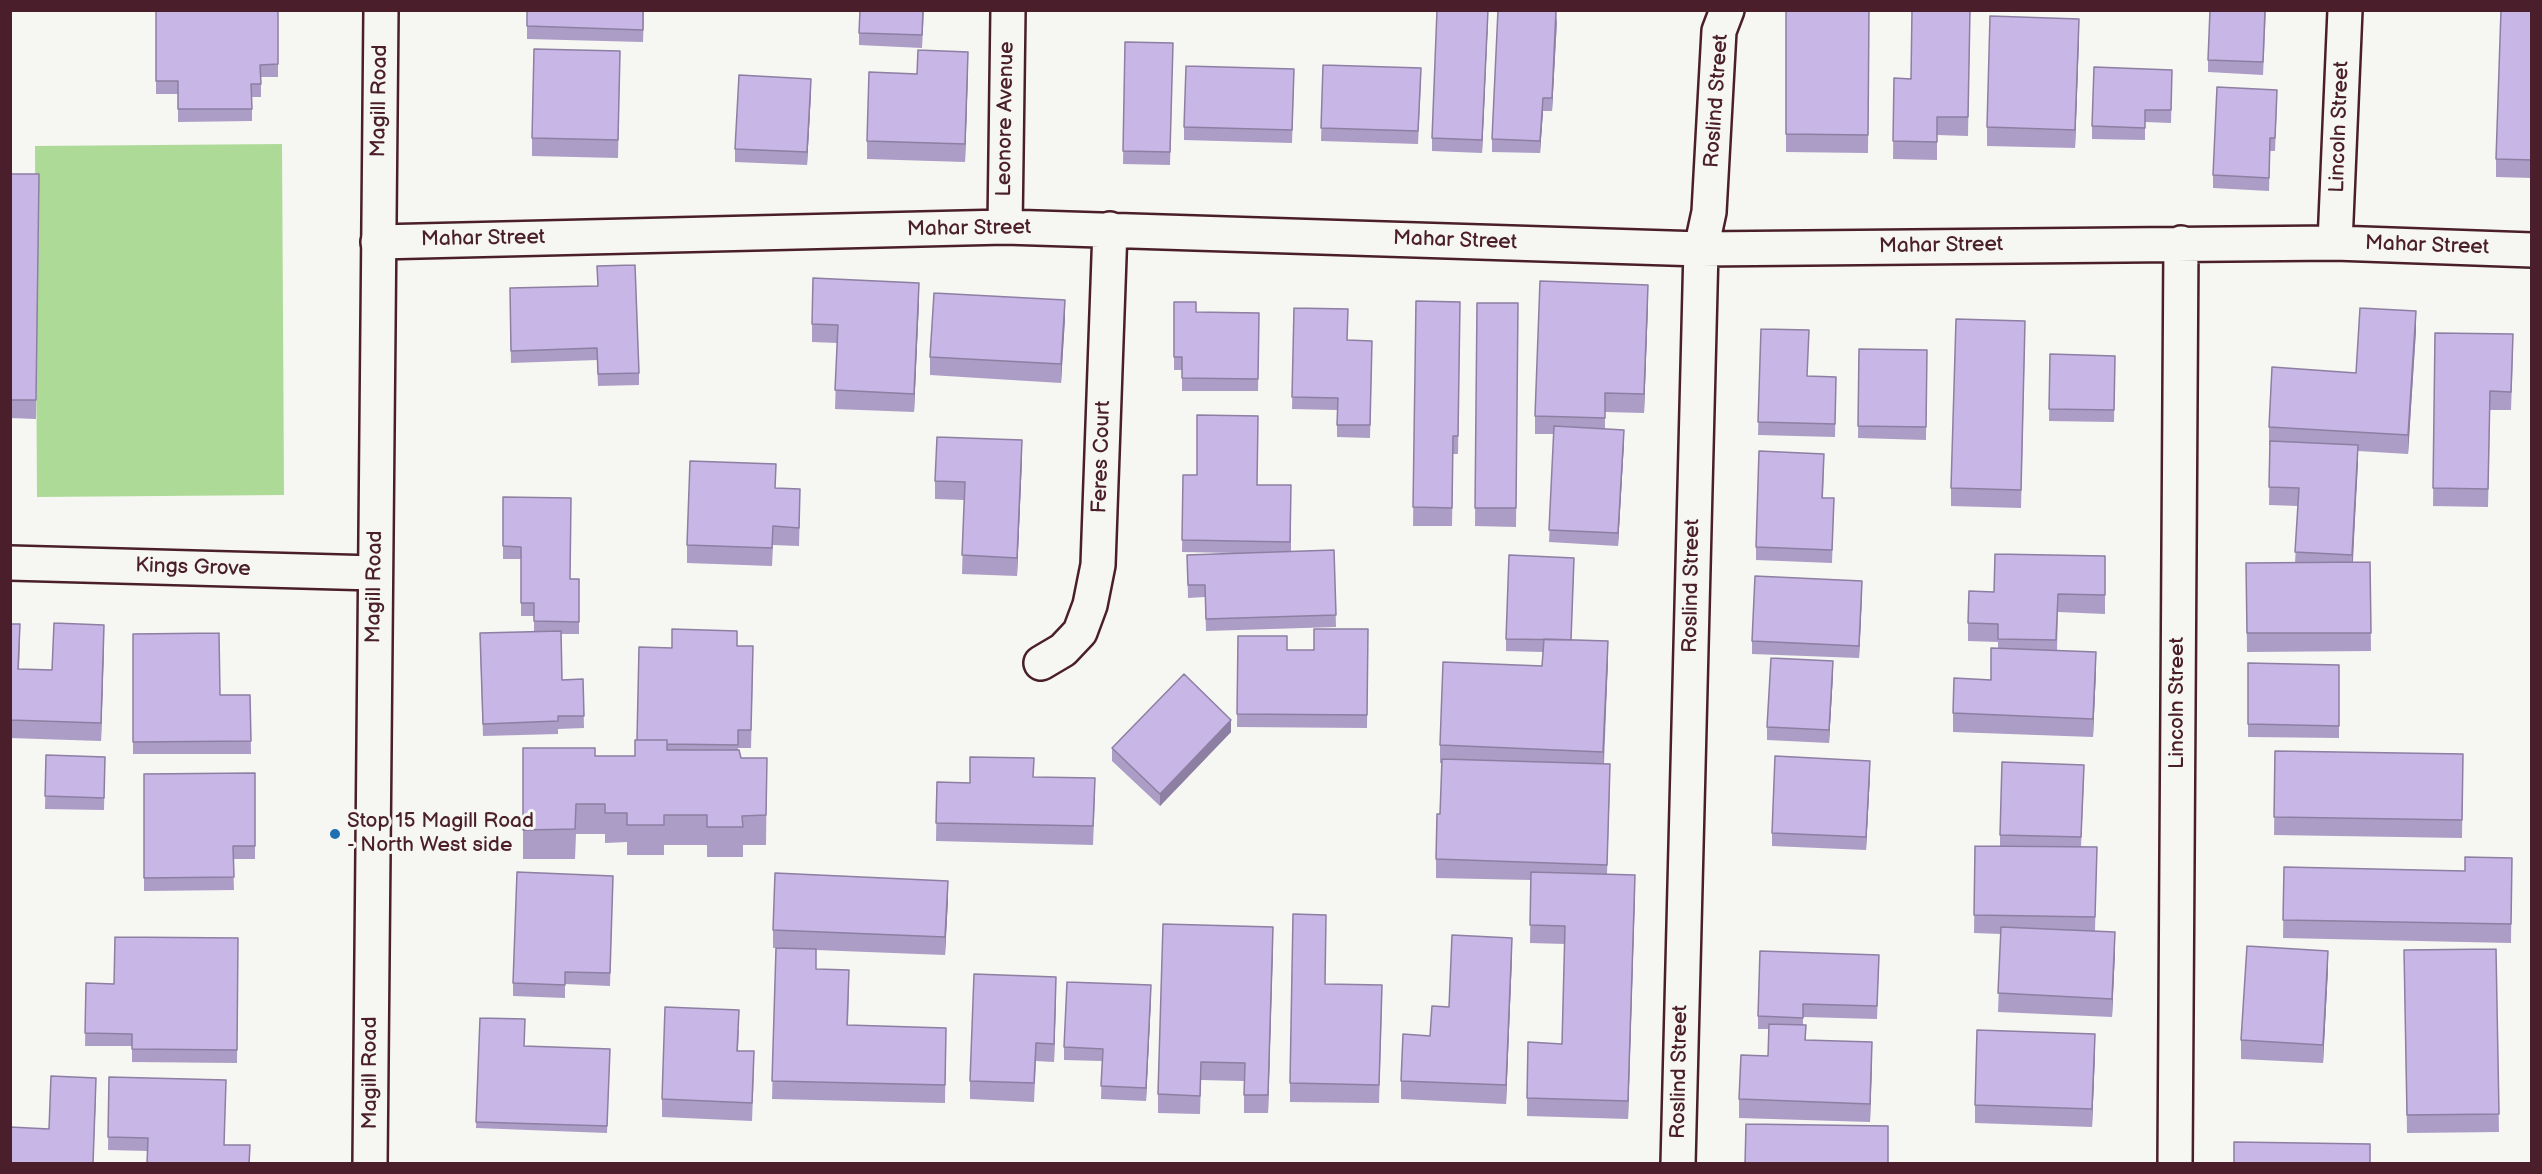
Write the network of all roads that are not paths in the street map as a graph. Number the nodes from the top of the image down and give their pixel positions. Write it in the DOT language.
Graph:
graph roads {
  1 [pos="381,10"];
  2 [pos="1008,10"];
  3 [pos="1727,10"];
  4 [pos="2345,10"];
  5 [pos="1005,227"];
  6 [pos="1110,229"];
  7 [pos="378,242"];
  8 [pos="2181,243"];
  9 [pos="2336,243"];
  10 [pos="1701,249"];
  11 [pos="2532,250"];
  12 [pos="10,563"];
  13 [pos="375,573"];
  14 [pos="1041,663"];
  15 [pos="370,1164"];
  16 [pos="1678,1164"];
  17 [pos="2175,1164"];
  1 -- 7 [label="street, Magill Road"];
  2 -- 5 [label="street, Leonore Avenue"];
  3 -- 10 [label="street, Roslind Street"];
  4 -- 9 [label="street, Lincoln Street"];
  5 -- 6 [label="street, Mahar Street"];
  5 -- 7 [label="street, Mahar Street"];
  6 -- 10 [label="street, Mahar Street"];
  6 -- 14 [label="street, Feres Court"];
  7 -- 13 [label="street, Magill Road"];
  8 -- 9 [label="street, Mahar Street"];
  8 -- 10 [label="street, Mahar Street"];
  8 -- 17 [label="street, Lincoln Street"];
  9 -- 11 [label="street, Mahar Street"];
  10 -- 16 [label="street, Roslind Street"];
  12 -- 13 [label="street, Kings Grove"];
  13 -- 15 [label="street, Magill Road"];
}
